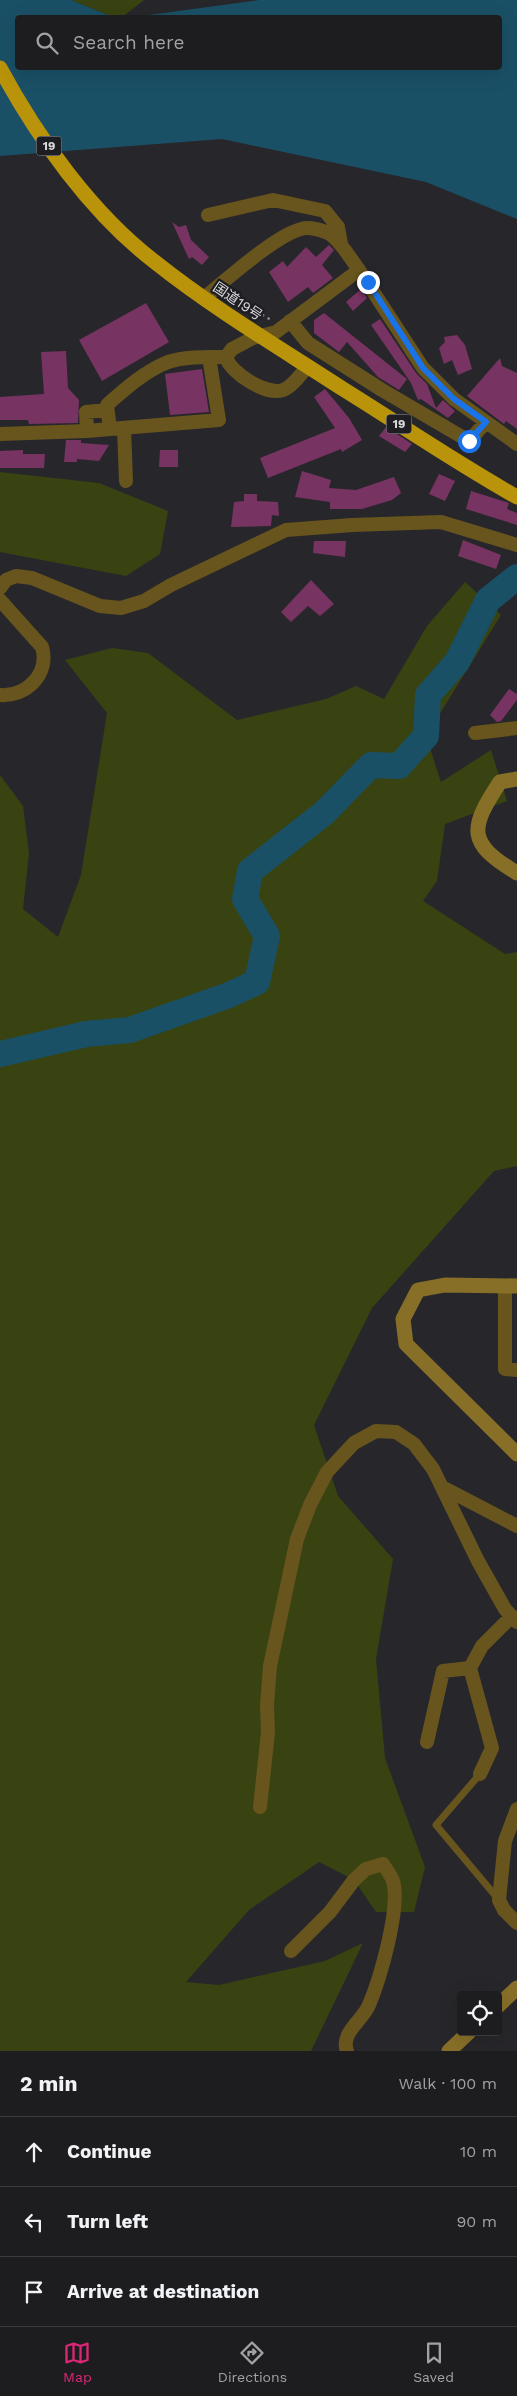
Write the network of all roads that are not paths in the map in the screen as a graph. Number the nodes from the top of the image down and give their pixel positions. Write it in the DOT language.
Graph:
graph roads {
  1 [pos="0,68"];
  2 [pos="208,214"];
  3 [pos="340,244"];
  4 [pos="359,270"];
  5 [pos="204,298"];
  6 [pos="286,324"];
  7 [pos="209,357"];
  8 [pos="226,357"];
  9 [pos="308,366"];
  10 [pos="107,410"];
  11 [pos="486,422"];
  12 [pos="117,429"];
  13 [pos="87,431"];
  14 [pos="0,434"];
  15 [pos="517,444"];
  16 [pos="126,481"];
  17 [pos="517,497"];
  18 [pos="517,545"];
  19 [pos="0,588"];
  20 [pos="0,600"];
  21 [pos="0,695"];
  22 [pos="517,728"];
  23 [pos="475,734"];
  24 [pos="517,779"];
  25 [pos="517,873"];
  26 [pos="511,1286"];
  27 [pos="517,1370"];
  28 [pos="517,1454"];
  29 [pos="442,1487"];
  30 [pos="517,1526"];
  31 [pos="514,1619"];
  32 [pos="470,1668"];
  33 [pos="427,1742"];
  34 [pos="480,1774"];
  35 [pos="260,1807"];
  36 [pos="517,1809"];
  37 [pos="499,1900"];
  38 [pos="517,1923"];
  39 [pos="291,1951"];
  40 [pos="517,1988"];
  41 [pos="502,2002"];
  42 [pos="465,2036"];
  43 [pos="347,2051"];
  44 [pos="449,2051"];
  1 -- 5 [label="highway, 国道19号 / 19"];
  2 -- 3 [label="street"];
  3 -- 4 [label="street"];
  3 -- 5 [label="street"];
  4 -- 6 [label="street"];
  4 -- 11 [label="street"];
  5 -- 9 [label="highway, 国道19号 / 19"];
  6 -- 8 [label="street"];
  6 -- 11 [label="street"];
  7 -- 8 [label="street"];
  7 -- 10 [label="street"];
  7 -- 12 [label="street"];
  8 -- 9 [label="street"];
  9 -- 17 [label="highway, 国道19号 / 19"];
  10 -- 12 [label="street"];
  10 -- 13 [label="street"];
  11 -- 15 [label="street"];
  12 -- 13 [label="street"];
  12 -- 16 [label="street"];
  13 -- 14 [label="street"];
  18 -- 19 [label="street"];
  20 -- 21 [label="street"];
  22 -- 23 [label="street"];
  24 -- 25 [label="street"];
  26 -- 27 [label="street"];
  26 -- 28 [label="street"];
  29 -- 30 [label="street"];
  29 -- 31 [label="street"];
  29 -- 35 [label="street"];
  31 -- 32 [label="street"];
  32 -- 33 [label="street"];
  32 -- 34 [label="street"];
  34 -- 37 [label="lane"];
  36 -- 37 [label="street"];
  37 -- 38 [label="street"];
  39 -- 43 [label="street"];
  40 -- 41 [label="street"];
  42 -- 44 [label="street"];
}
